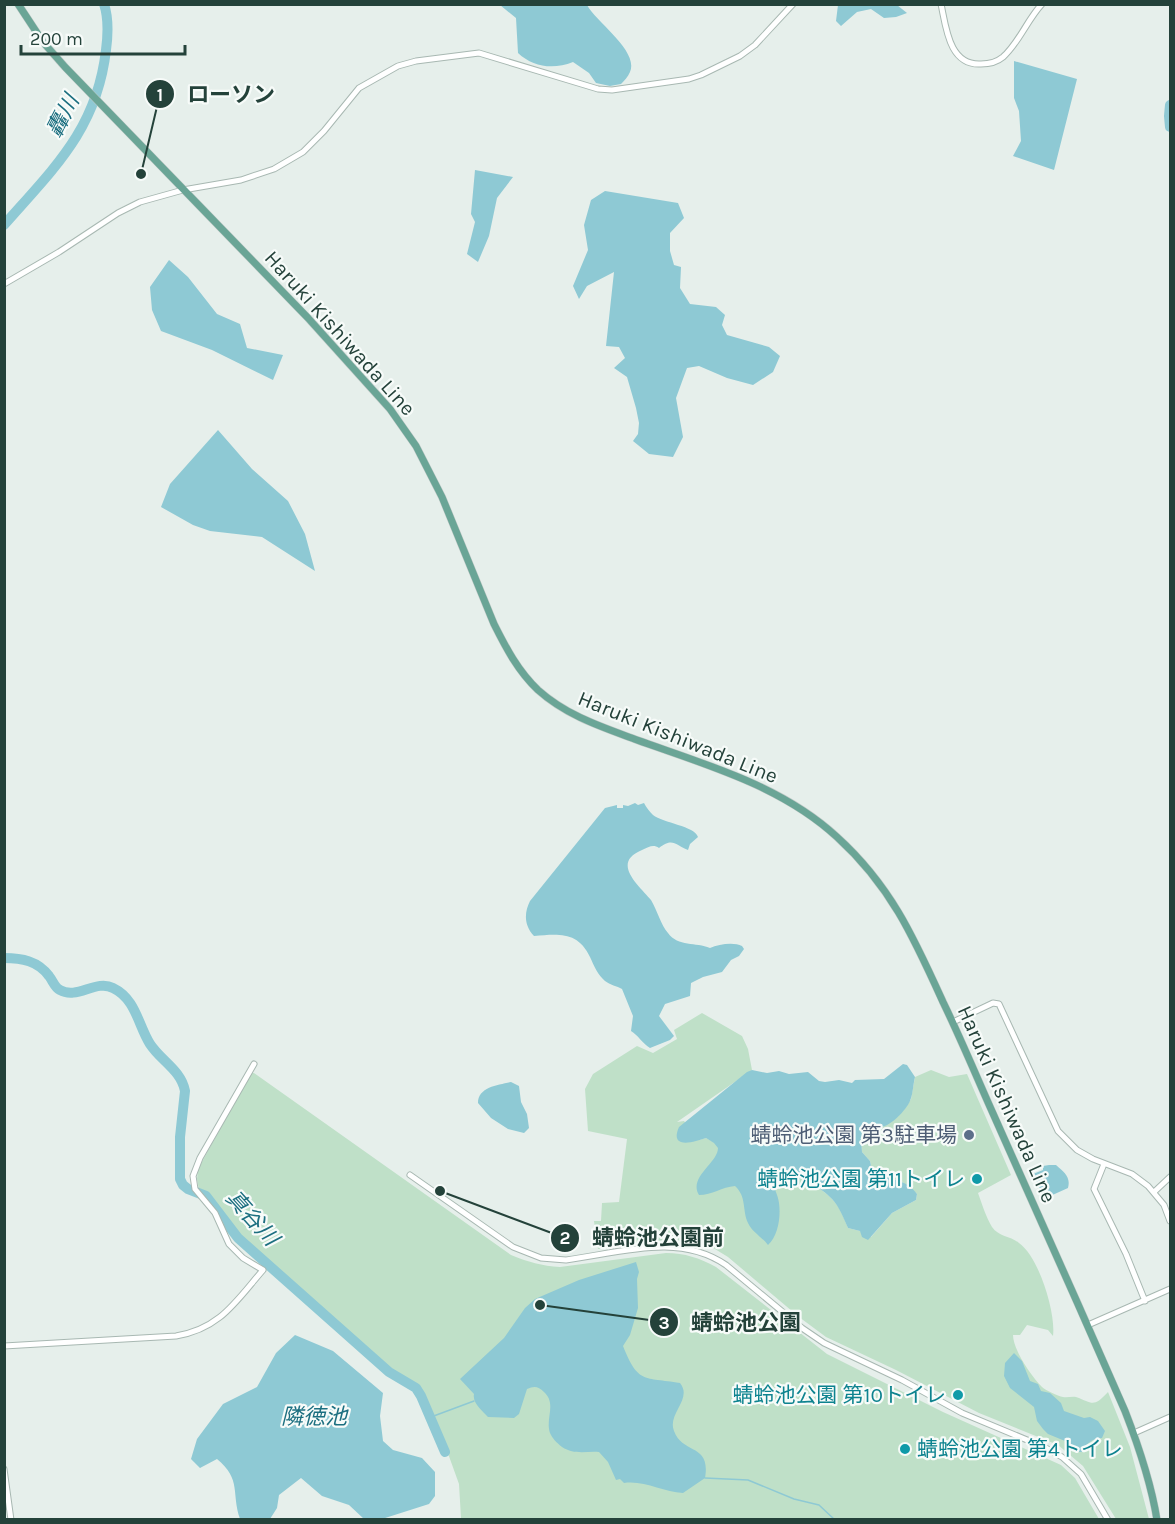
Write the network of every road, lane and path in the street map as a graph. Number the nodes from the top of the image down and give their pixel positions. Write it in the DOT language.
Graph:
graph roads {
  1 [pos="18,4"];
  2 [pos="793,4"];
  3 [pos="941,4"];
  4 [pos="1042,4"];
  5 [pos="183,190"];
  6 [pos="4,284"];
  7 [pos="953,1022"];
  8 [pos="254,1064"];
  9 [pos="1104,1164"];
  10 [pos="410,1176"];
  11 [pos="1170,1177"];
  12 [pos="1154,1192"];
  13 [pos="1170,1221"];
  14 [pos="1170,1289"];
  15 [pos="1145,1301"];
  16 [pos="1088,1325"];
  17 [pos="4,1346"];
  18 [pos="1170,1417"];
  19 [pos="1134,1433"];
  20 [pos="4,1468"];
  21 [pos="11,1520"];
  22 [pos="1108,1520"];
  23 [pos="1157,1520"];
  1 -- 5 [label="main road, Haruki Kishiwada Line"];
  2 -- 5 [label="street"];
  3 -- 4 [label="street"];
  5 -- 6 [label="street"];
  5 -- 7 [label="main road, Haruki Kishiwada Line"];
  7 -- 9 [label="street"];
  7 -- 16 [label="main road, Haruki Kishiwada Line"];
  8 -- 17 [label="street"];
  9 -- 12 [label="street"];
  9 -- 15 [label="street"];
  10 -- 22 [label="street"];
  11 -- 12 [label="street"];
  12 -- 13 [label="street"];
  14 -- 15 [label="street"];
  15 -- 16 [label="street"];
  16 -- 19 [label="main road, Haruki Kishiwada Line"];
  18 -- 19 [label="street"];
  19 -- 23 [label="main road, Haruki Kishiwada Line"];
  20 -- 21 [label="street"];
}
